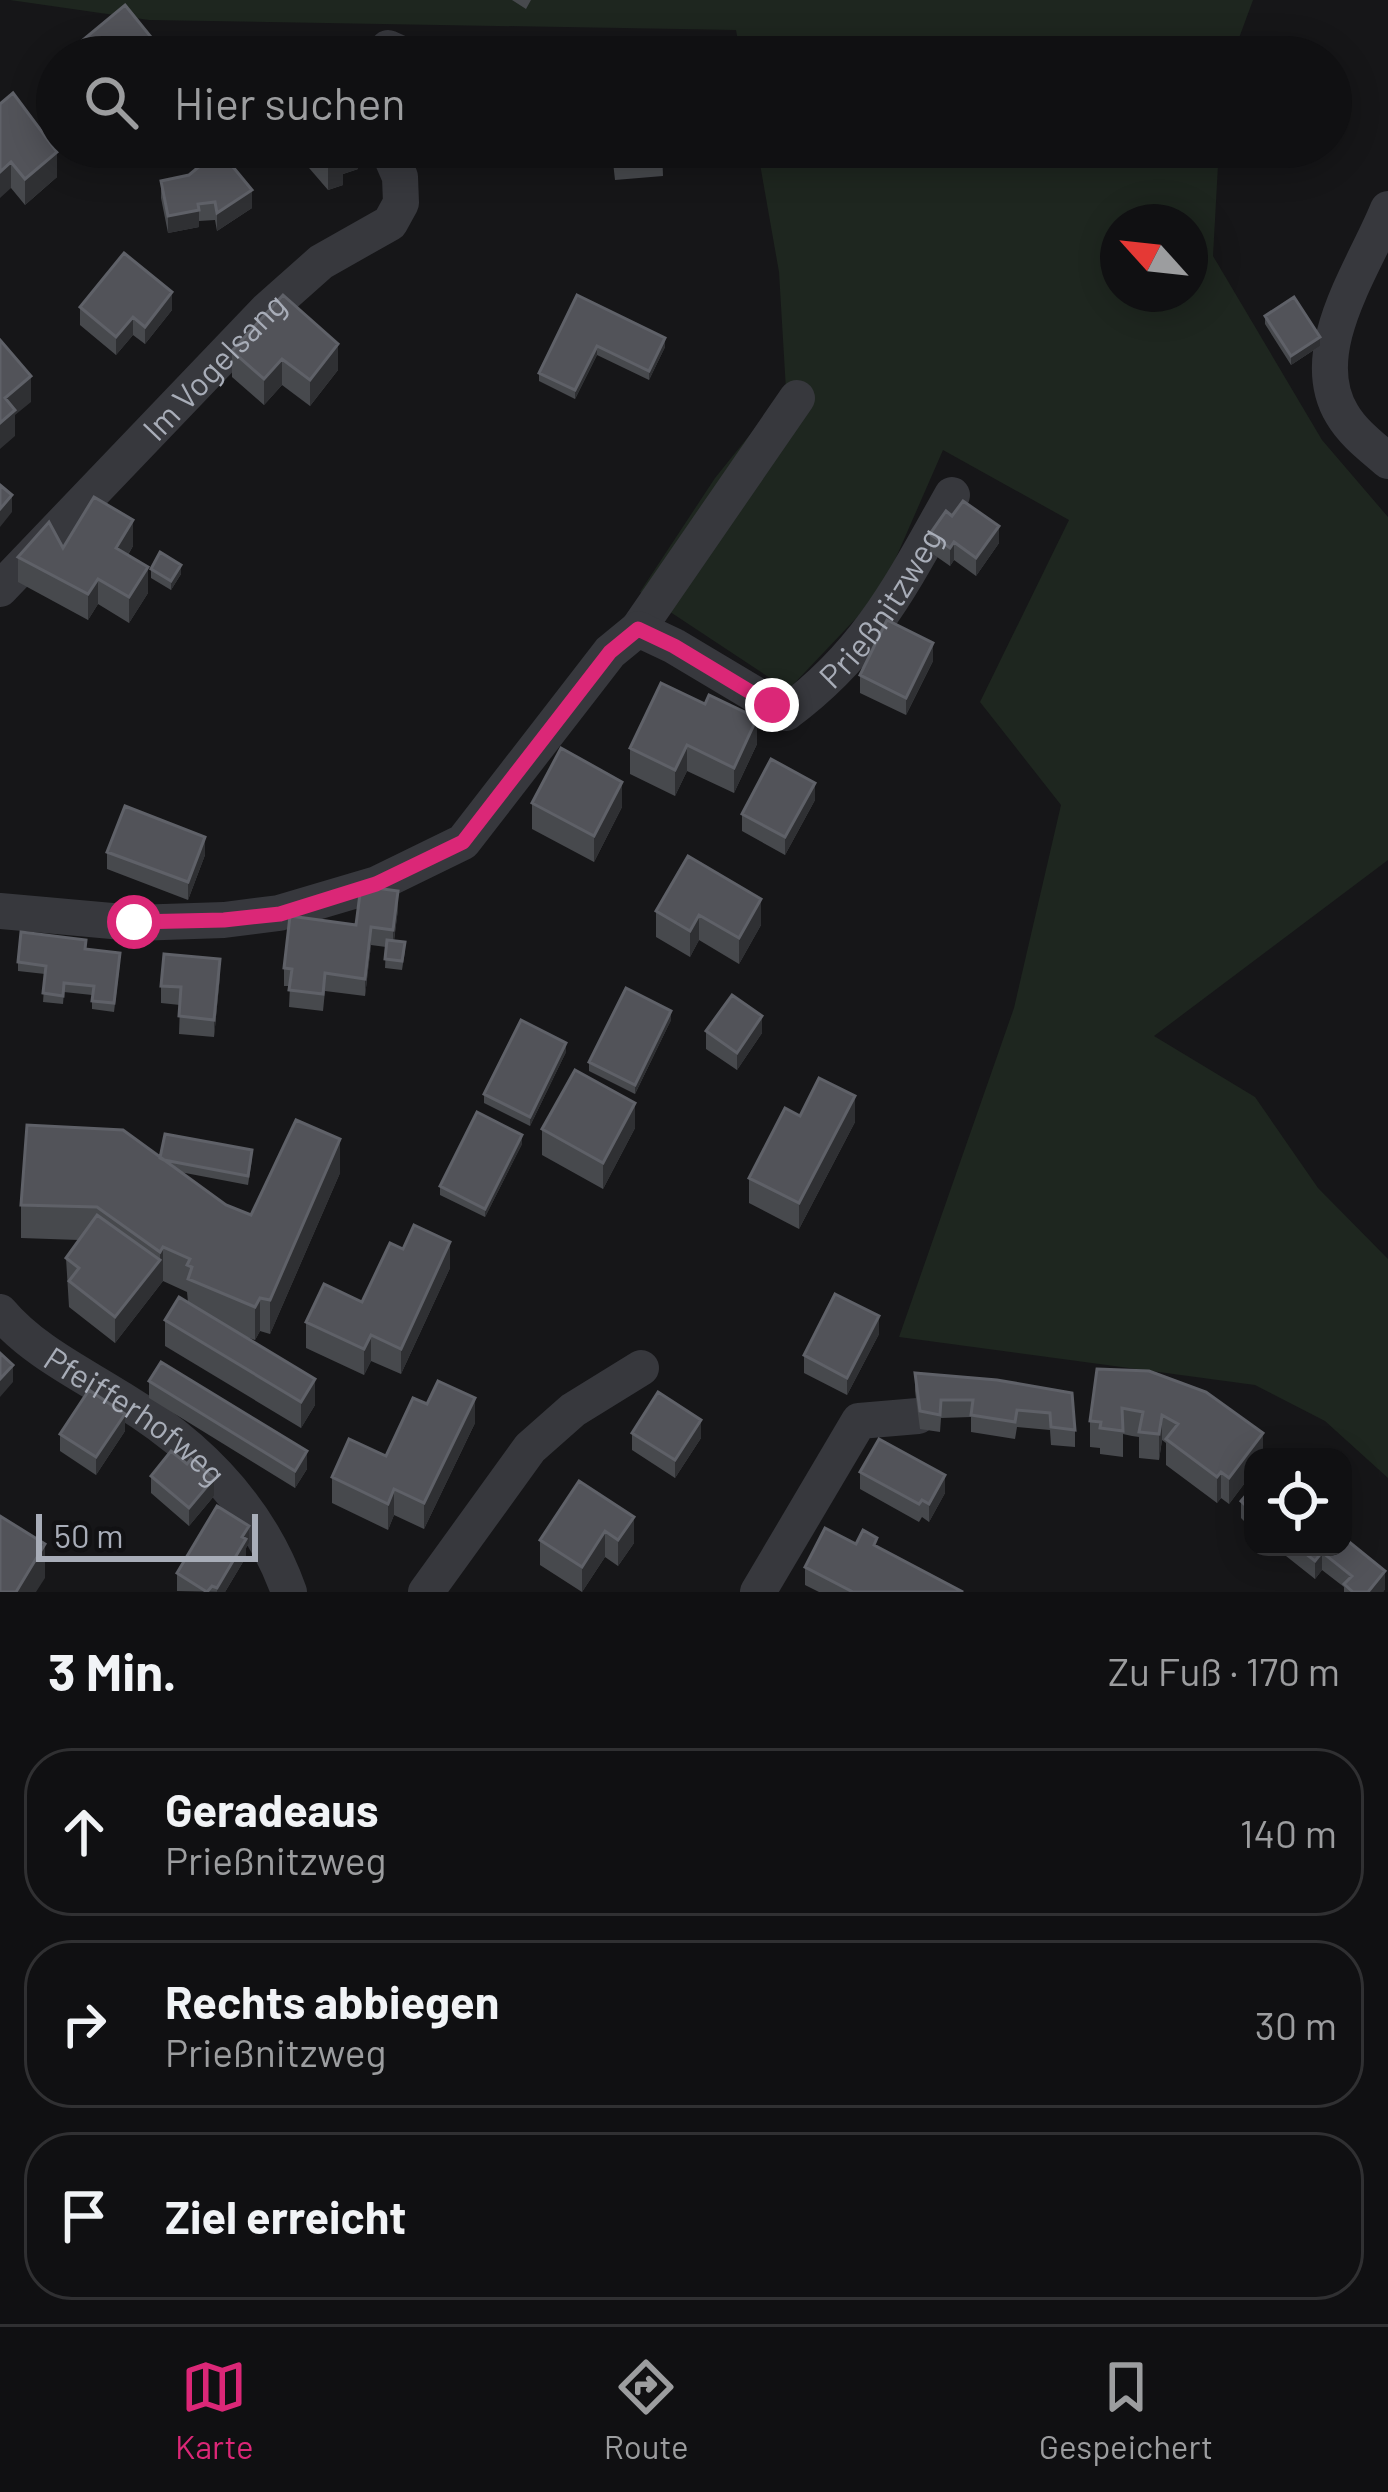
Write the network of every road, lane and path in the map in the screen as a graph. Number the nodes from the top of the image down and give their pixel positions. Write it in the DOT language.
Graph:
graph roads {
  1 [pos="396,168"];
  2 [pos="1388,209"];
  3 [pos="797,398"];
  4 [pos="1388,461"];
  5 [pos="952,495"];
  6 [pos="0,589"];
  7 [pos="638,629"];
  8 [pos="0,911"];
  9 [pos="0,1312"];
  10 [pos="641,1368"];
  11 [pos="918,1416"];
  12 [pos="290,1592"];
  13 [pos="426,1592"];
  14 [pos="758,1592"];
  1 -- 6 [label="street, Im Vogelsang"];
  2 -- 4 [label="street"];
  3 -- 7 [label="street"];
  5 -- 7 [label="street, Prießnitzweg"];
  7 -- 8 [label="street"];
  9 -- 12 [label="street, Pfeifferhofweg"];
  10 -- 13 [label="street"];
  11 -- 14 [label="street"];
}
